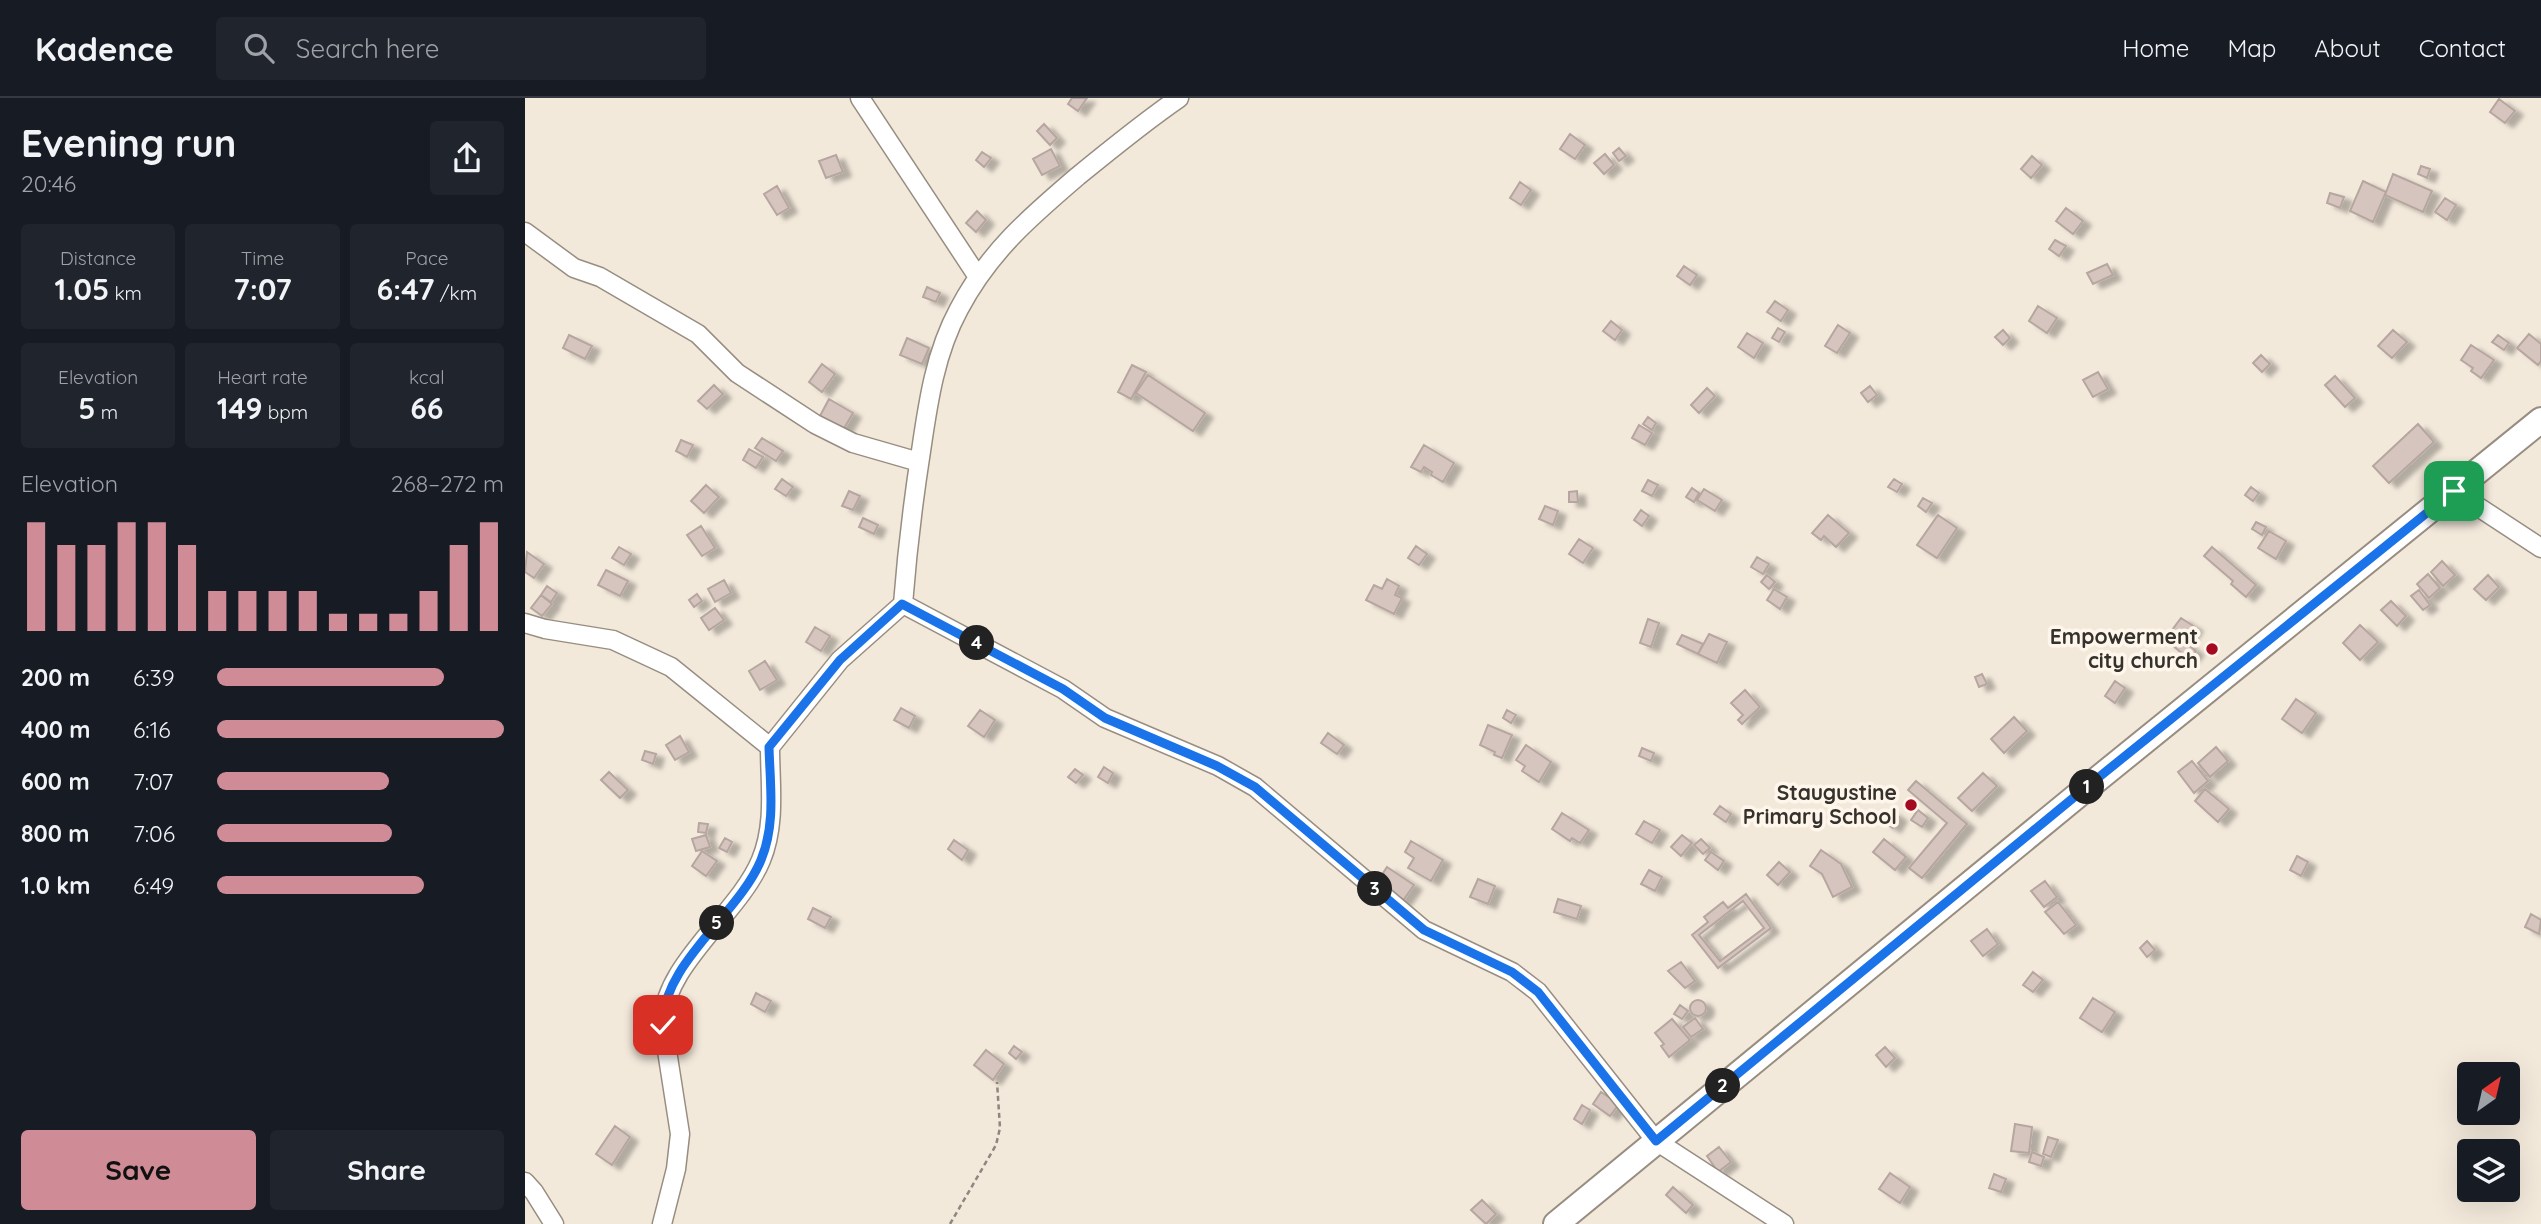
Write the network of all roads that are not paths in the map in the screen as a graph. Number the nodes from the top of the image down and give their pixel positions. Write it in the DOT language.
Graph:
graph roads {
  1 [pos="860,98"];
  2 [pos="1179,98"];
  3 [pos="525,232"];
  4 [pos="978,277"];
  5 [pos="2541,420"];
  6 [pos="919,462"];
  7 [pos="2454,491"];
  8 [pos="2541,548"];
  9 [pos="902,604"];
  10 [pos="525,623"];
  11 [pos="769,747"];
  12 [pos="1656,1141"];
  13 [pos="525,1182"];
  14 [pos="554,1224"];
  15 [pos="662,1224"];
  16 [pos="1556,1224"];
  17 [pos="1784,1224"];
  1 -- 4 [label="street"];
  2 -- 4 [label="street"];
  3 -- 6 [label="street"];
  4 -- 6 [label="street"];
  5 -- 7 [label="main road"];
  6 -- 9 [label="street"];
  7 -- 8 [label="street"];
  7 -- 12 [label="main road"];
  9 -- 11 [label="street"];
  9 -- 12 [label="street"];
  10 -- 11 [label="street"];
  11 -- 15 [label="street"];
  12 -- 16 [label="main road"];
  12 -- 17 [label="street"];
  13 -- 14 [label="street"];
}
